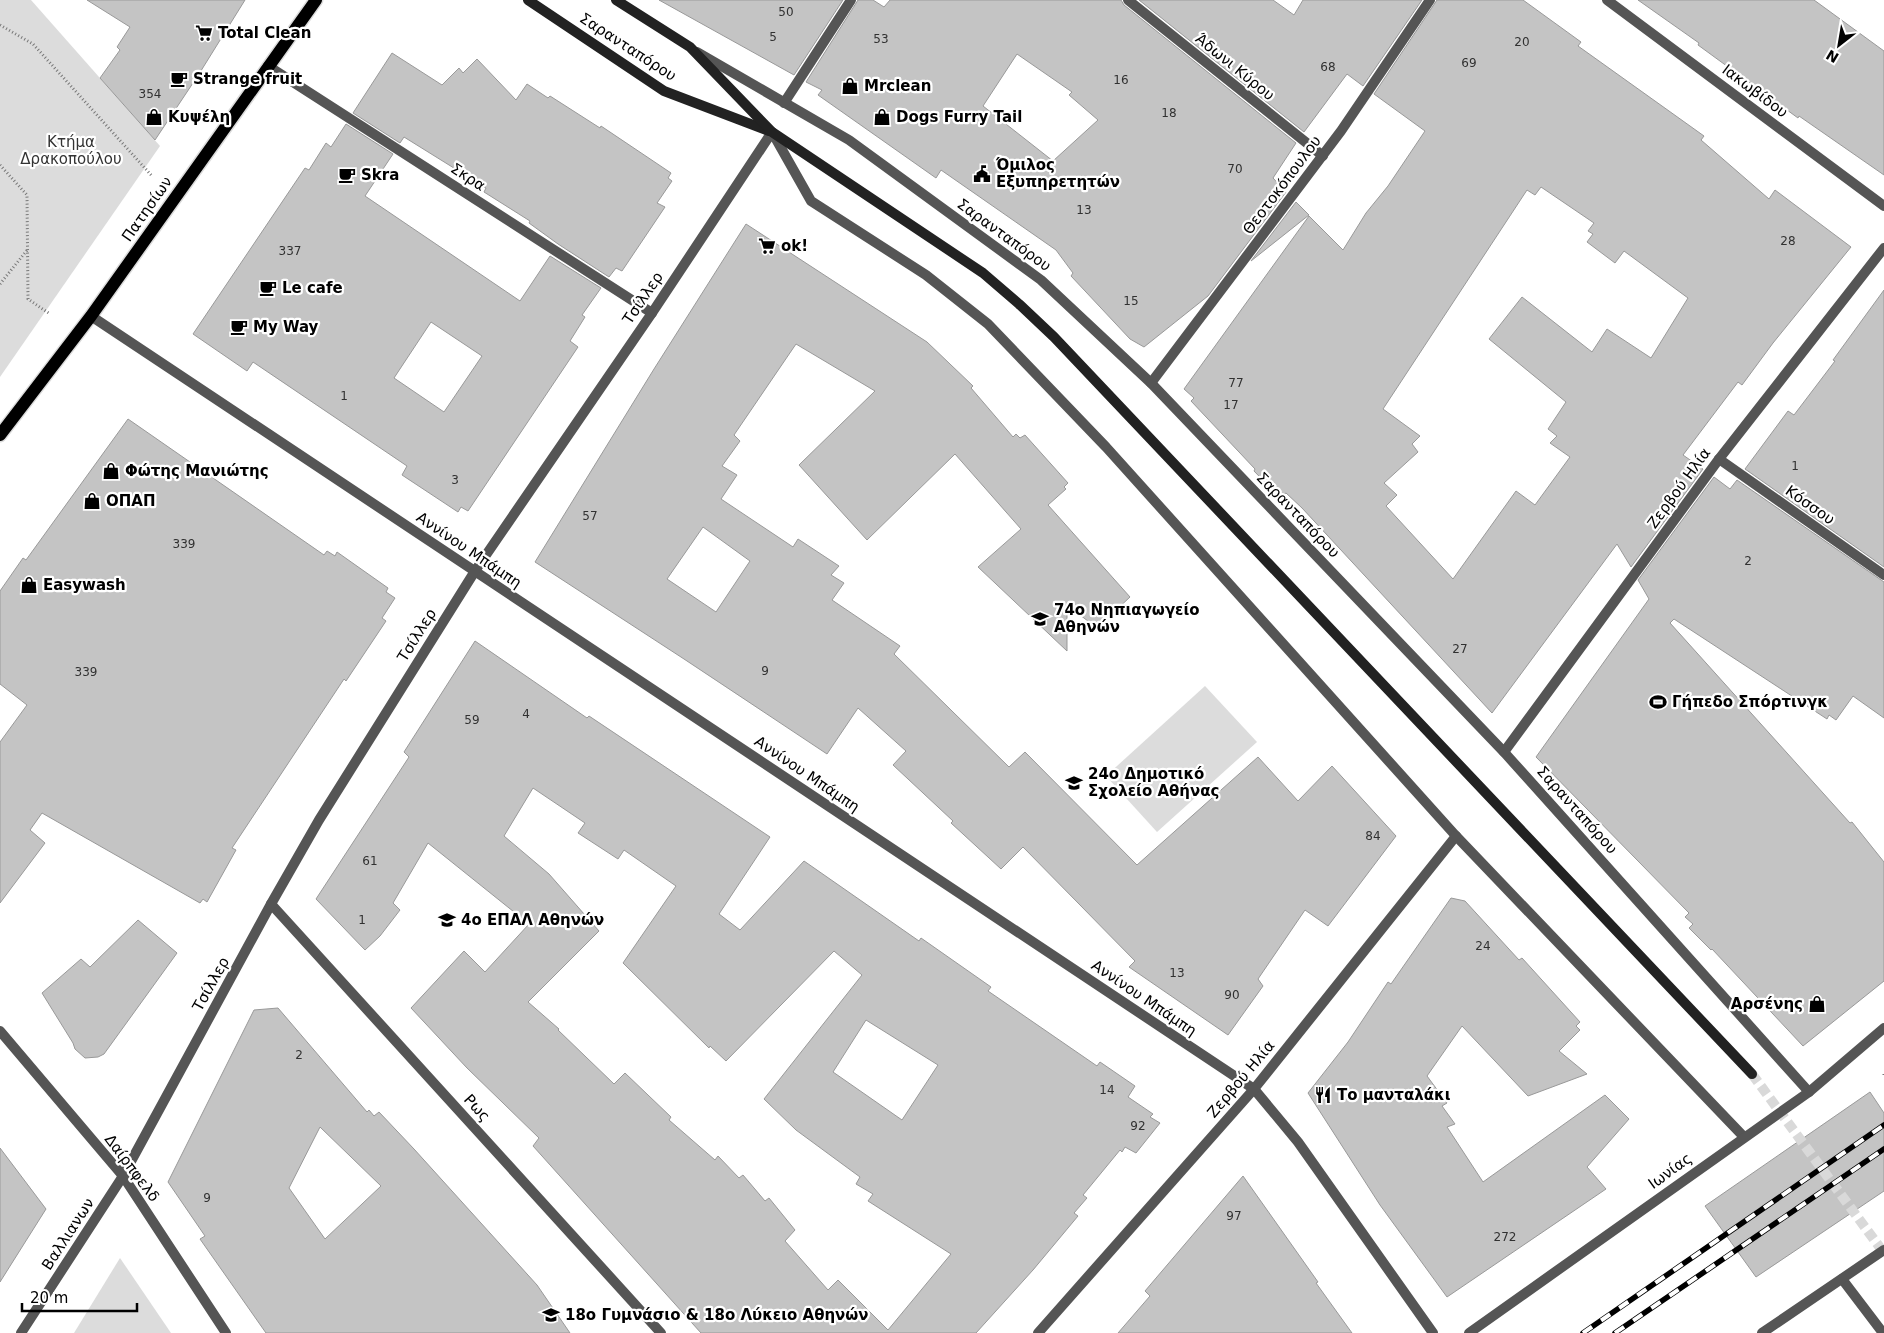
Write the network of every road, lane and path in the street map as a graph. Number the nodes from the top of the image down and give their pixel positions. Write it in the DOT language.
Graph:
graph roads {
  1 [pos="316,0"];
  2 [pos="528,0"];
  3 [pos="616,0"];
  4 [pos="851,0"];
  5 [pos="1128,0"];
  6 [pos="1430,0"];
  7 [pos="1607,0"];
  8 [pos="0,25"];
  9 [pos="690,47"];
  10 [pos="268,66"];
  11 [pos="784,103"];
  12 [pos="772,132"];
  13 [pos="1323,156"];
  14 [pos="0,164"];
  15 [pos="152,176"];
  16 [pos="1884,206"];
  17 [pos="28,248"];
  18 [pos="1884,248"];
  19 [pos="1,282"];
  20 [pos="652,313"];
  21 [pos="50,314"];
  22 [pos="91,316"];
  23 [pos="1151,384"];
  24 [pos="0,435"];
  25 [pos="1719,459"];
  26 [pos="475,571"];
  27 [pos="1884,575"];
  28 [pos="1504,752"];
  29 [pos="1456,836"];
  30 [pos="271,904"];
  31 [pos="1884,1028"];
  32 [pos="0,1031"];
  33 [pos="1752,1074"];
  34 [pos="1254,1089"];
  35 [pos="1809,1092"];
  36 [pos="1744,1137"];
  37 [pos="123,1176"];
  38 [pos="1884,1250"];
  39 [pos="1842,1279"];
  40 [pos="21,1333"];
  41 [pos="226,1333"];
  42 [pos="661,1333"];
  43 [pos="1038,1333"];
  44 [pos="1432,1333"];
  45 [pos="1469,1333"];
  46 [pos="1762,1333"];
  47 [pos="1883,1333"];
  1 -- 10 [label="main road, Πατησίων"];
  2 -- 12 [label="street, Σαρανταπόρου"];
  3 -- 9 [label="street, Σαρανταπόρου"];
  4 -- 11 [label="street"];
  5 -- 13 [label="street, Άδωνι Κύρου"];
  6 -- 13 [label="street, Θεοτοκόπουλου"];
  7 -- 16 [label="street, Ιακωβίδου"];
  8 -- 15 [label="path"];
  9 -- 11 [label="street, Σαρανταπόρου"];
  9 -- 12 [label="street, Σαρανταπόρου"];
  10 -- 20 [label="street, Σκρα"];
  10 -- 22 [label="main road, Πατησίων"];
  11 -- 23 [label="street, Σαρανταπόρου"];
  12 -- 20 [label="street, Τσίλλερ"];
  12 -- 29 [label="street, Σαρανταπόρου"];
  12 -- 33 [label="street, Σαρανταπόρου"];
  13 -- 23 [label="street, Θεοτοκόπουλου"];
  14 -- 21 [label="path"];
  17 -- 19 [label="path"];
  18 -- 25 [label="street, Ζερβού Ηλία"];
  20 -- 26 [label="street, Τσίλλερ"];
  22 -- 24 [label="main road, Πατησίων"];
  22 -- 26 [label="street, Αννίνου Μπάμπη"];
  23 -- 28 [label="street, Σαρανταπόρου"];
  25 -- 27 [label="street, Κόσσου"];
  25 -- 28 [label="street, Ζερβού Ηλία"];
  26 -- 30 [label="street, Τσίλλερ"];
  26 -- 34 [label="street, Αννίνου Μπάμπη"];
  28 -- 35 [label="street, Σαρανταπόρου"];
  29 -- 34 [label="street, Ζερβού Ηλία"];
  29 -- 36 [label="street, Σαρανταπόρου"];
  30 -- 37 [label="street, Τσίλλερ"];
  30 -- 42 [label="street, Ρως"];
  31 -- 35 [label="street, Ιωνίας"];
  32 -- 37 [label="street, Δαίρπφελδ"];
  34 -- 43 [label="street, Ζερβού Ηλία"];
  34 -- 44 [label="street, Αννίνου Μπάμπη"];
  35 -- 36 [label="street, Ιωνίας"];
  36 -- 45 [label="street, Ιωνίας"];
  37 -- 40 [label="street, Βαλλιανων"];
  37 -- 41 [label="street, Δαίρπφελδ"];
  38 -- 39 [label="street"];
  39 -- 46 [label="street"];
  39 -- 47 [label="street"];
}
